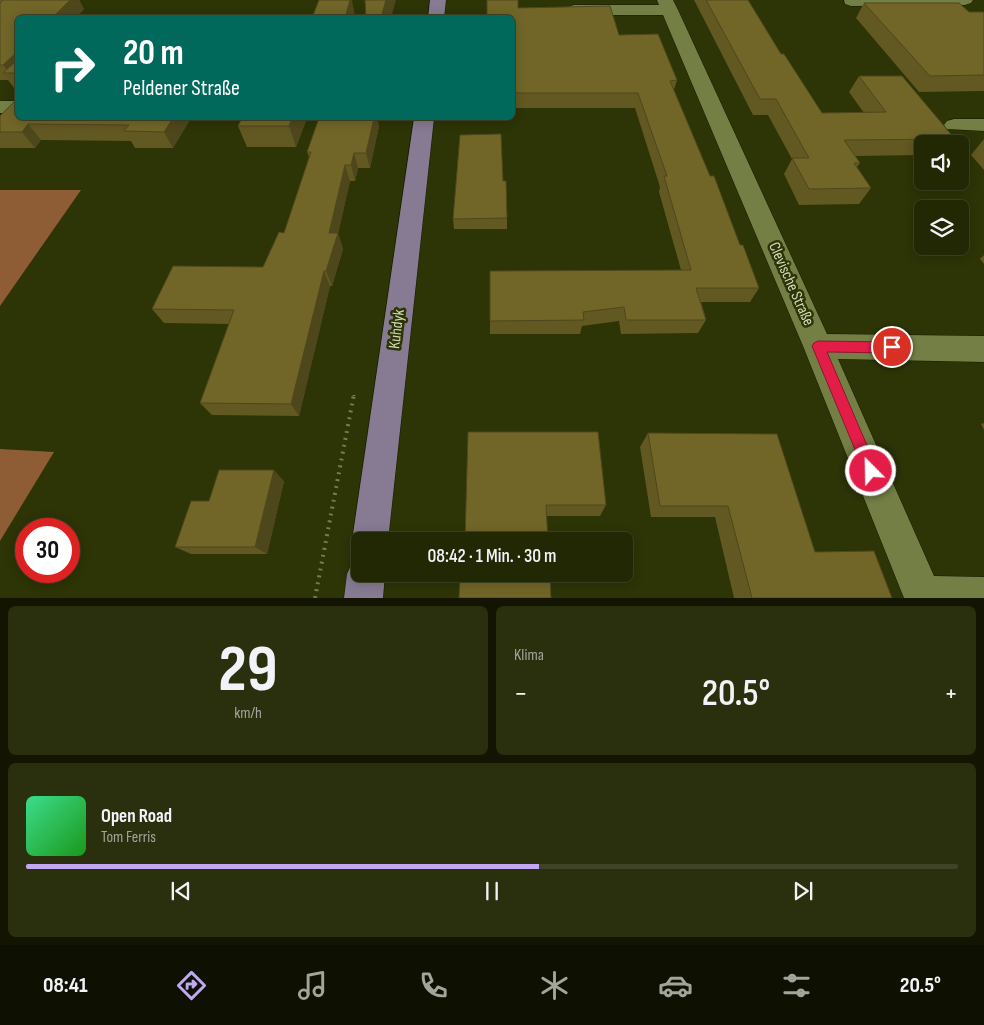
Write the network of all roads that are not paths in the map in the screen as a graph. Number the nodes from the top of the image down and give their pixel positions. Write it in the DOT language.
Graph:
graph roads {
  1 [pos="438,0"];
  2 [pos="965,0"];
  3 [pos="851,1"];
  4 [pos="667,5"];
  5 [pos="557,9"];
  6 [pos="436,15"];
  7 [pos="0,106"];
  8 [pos="15,107"];
  9 [pos="424,120"];
  10 [pos="954,125"];
  11 [pos="984,125"];
  12 [pos="818,346"];
  13 [pos="984,349"];
  14 [pos="371,532"];
  15 [pos="365,582"];
  16 [pos="923,596"];
  17 [pos="984,596"];
  18 [pos="363,598"];
  1 -- 6 [label="main road"];
  2 -- 3 [label="street"];
  4 -- 5 [label="street"];
  4 -- 12 [label="street, Clevische Straße"];
  7 -- 8 [label="street"];
  9 -- 14 [label="main road, Kuhdyk"];
  10 -- 11 [label="street"];
  12 -- 13 [label="street"];
  12 -- 16 [label="street, Clevische Straße"];
  15 -- 18 [label="main road"];
  16 -- 17 [label="street"];
}
